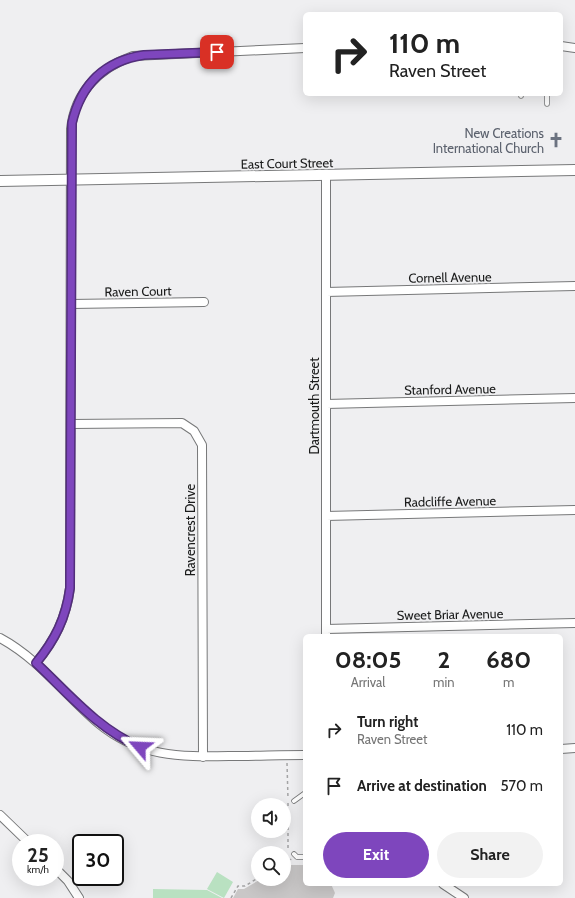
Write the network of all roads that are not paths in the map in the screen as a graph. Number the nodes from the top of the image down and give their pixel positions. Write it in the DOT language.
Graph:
graph roads {
  1 [pos="563,46"];
  2 [pos="303,48"];
  3 [pos="575,48"];
  4 [pos="547,96"];
  5 [pos="547,104"];
  6 [pos="575,170"];
  7 [pos="326,176"];
  8 [pos="71,180"];
  9 [pos="0,181"];
  10 [pos="575,286"];
  11 [pos="326,292"];
  12 [pos="204,302"];
  13 [pos="71,304"];
  14 [pos="575,398"];
  15 [pos="326,404"];
  16 [pos="71,424"];
  17 [pos="575,510"];
  18 [pos="326,516"];
  19 [pos="575,622"];
  20 [pos="326,632"];
  21 [pos="0,638"];
  22 [pos="36,663"];
  23 [pos="575,748"];
  24 [pos="563,749"];
  25 [pos="303,755"];
  26 [pos="203,757"];
  27 [pos="303,794"];
  28 [pos="294,801"];
  29 [pos="0,815"];
  30 [pos="20,834"];
  31 [pos="294,854"];
  32 [pos="303,857"];
  33 [pos="64,877"];
  34 [pos="446,886"];
  35 [pos="79,898"];
  36 [pos="464,898"];
  1 -- 3 [label="street"];
  2 -- 8 [label="street"];
  4 -- 5 [label="lane"];
  6 -- 7 [label="street, East Court Street"];
  7 -- 8 [label="street, East Court Street"];
  7 -- 11 [label="street, Dartmouth Street"];
  8 -- 9 [label="street, East Court Street"];
  8 -- 13 [label="street"];
  10 -- 11 [label="street, Cornell Avenue"];
  11 -- 15 [label="street, Dartmouth Street"];
  12 -- 13 [label="street, Raven Court"];
  13 -- 16 [label="street"];
  14 -- 15 [label="street, Stanford Avenue"];
  15 -- 18 [label="street, Dartmouth Street"];
  16 -- 22 [label="street"];
  16 -- 26 [label="street, Ravencrest Drive"];
  17 -- 18 [label="street, Radcliffe Avenue"];
  18 -- 20 [label="street, Dartmouth Street"];
  19 -- 20 [label="street, Sweet Briar Avenue"];
  21 -- 22 [label="street"];
  22 -- 26 [label="street"];
  23 -- 24 [label="street"];
  25 -- 26 [label="street"];
  27 -- 28 [label="lane"];
  29 -- 30 [label="street"];
  31 -- 32 [label="lane"];
  33 -- 35 [label="street"];
  34 -- 36 [label="street"];
}
